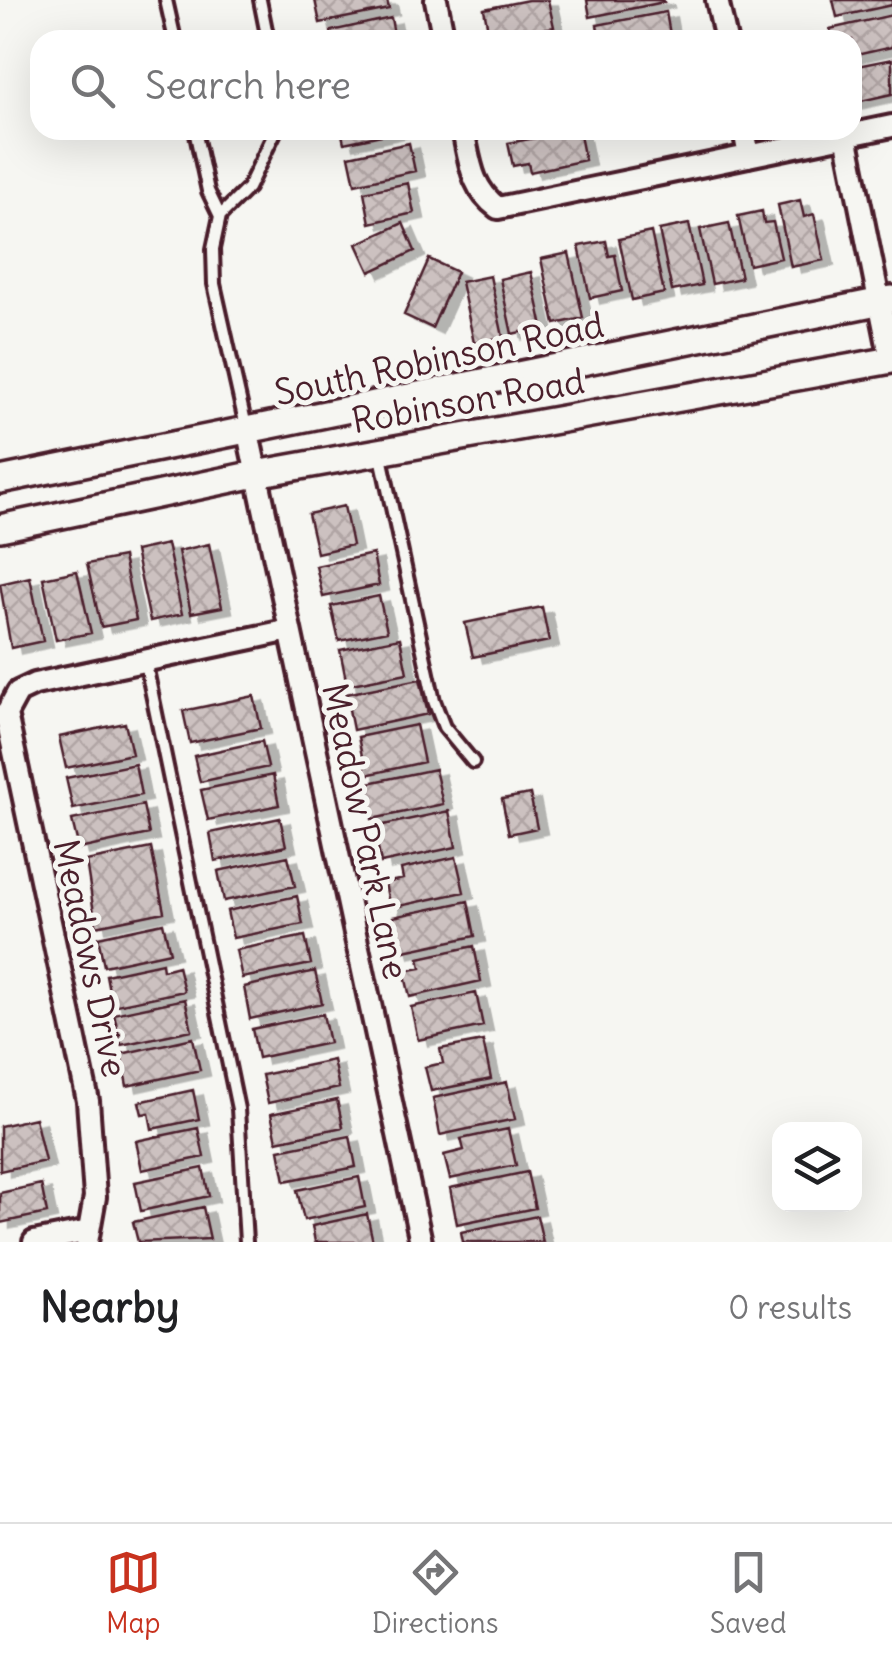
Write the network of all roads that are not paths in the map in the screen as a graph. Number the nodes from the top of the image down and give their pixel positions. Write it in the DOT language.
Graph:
graph roads {
  1 [pos="166,0"];
  2 [pos="260,0"];
  3 [pos="436,0"];
  4 [pos="718,0"];
  5 [pos="173,30"];
  6 [pos="266,30"];
  7 [pos="442,30"];
  8 [pos="724,30"];
  9 [pos="892,126"];
  10 [pos="862,132"];
  11 [pos="196,140"];
  12 [pos="271,140"];
  13 [pos="466,140"];
  14 [pos="746,140"];
  15 [pos="823,140"];
  16 [pos="847,140"];
  17 [pos="749,156"];
  18 [pos="220,216"];
  19 [pos="886,300"];
  20 [pos="892,360"];
  21 [pos="248,434"];
  22 [pos="380,452"];
  23 [pos="256,474"];
  24 [pos="0,480"];
  25 [pos="0,528"];
  26 [pos="290,630"];
  27 [pos="145,660"];
  28 [pos="473,762"];
  29 [pos="88,1237"];
  30 [pos="34,1242"];
  31 [pos="246,1242"];
  32 [pos="421,1242"];
  1 -- 5 [label="lane"];
  2 -- 6 [label="lane"];
  3 -- 7 [label="street"];
  4 -- 8 [label="street"];
  9 -- 10 [label="street"];
  11 -- 18 [label="lane"];
  12 -- 18 [label="lane"];
  13 -- 17 [label="street"];
  14 -- 17 [label="street"];
  15 -- 17 [label="street"];
  16 -- 19 [label="street"];
  18 -- 21 [label="lane"];
  19 -- 20 [label="street"];
  19 -- 21 [label="street, South Robinson Road"];
  20 -- 22 [label="street, Robinson Road"];
  21 -- 23 [label="street, Meadow Park Lane"];
  21 -- 24 [label="street, South Robinson Road"];
  22 -- 23 [label="street, Robinson Road"];
  22 -- 28 [label="lane"];
  23 -- 25 [label="street, Robinson Road"];
  23 -- 26 [label="street, Meadow Park Lane"];
  26 -- 27 [label="street"];
  26 -- 32 [label="street, Meadow Park Lane"];
  27 -- 29 [label="street, Meadows Drive"];
  27 -- 31 [label="lane"];
  29 -- 30 [label="street"];
}
